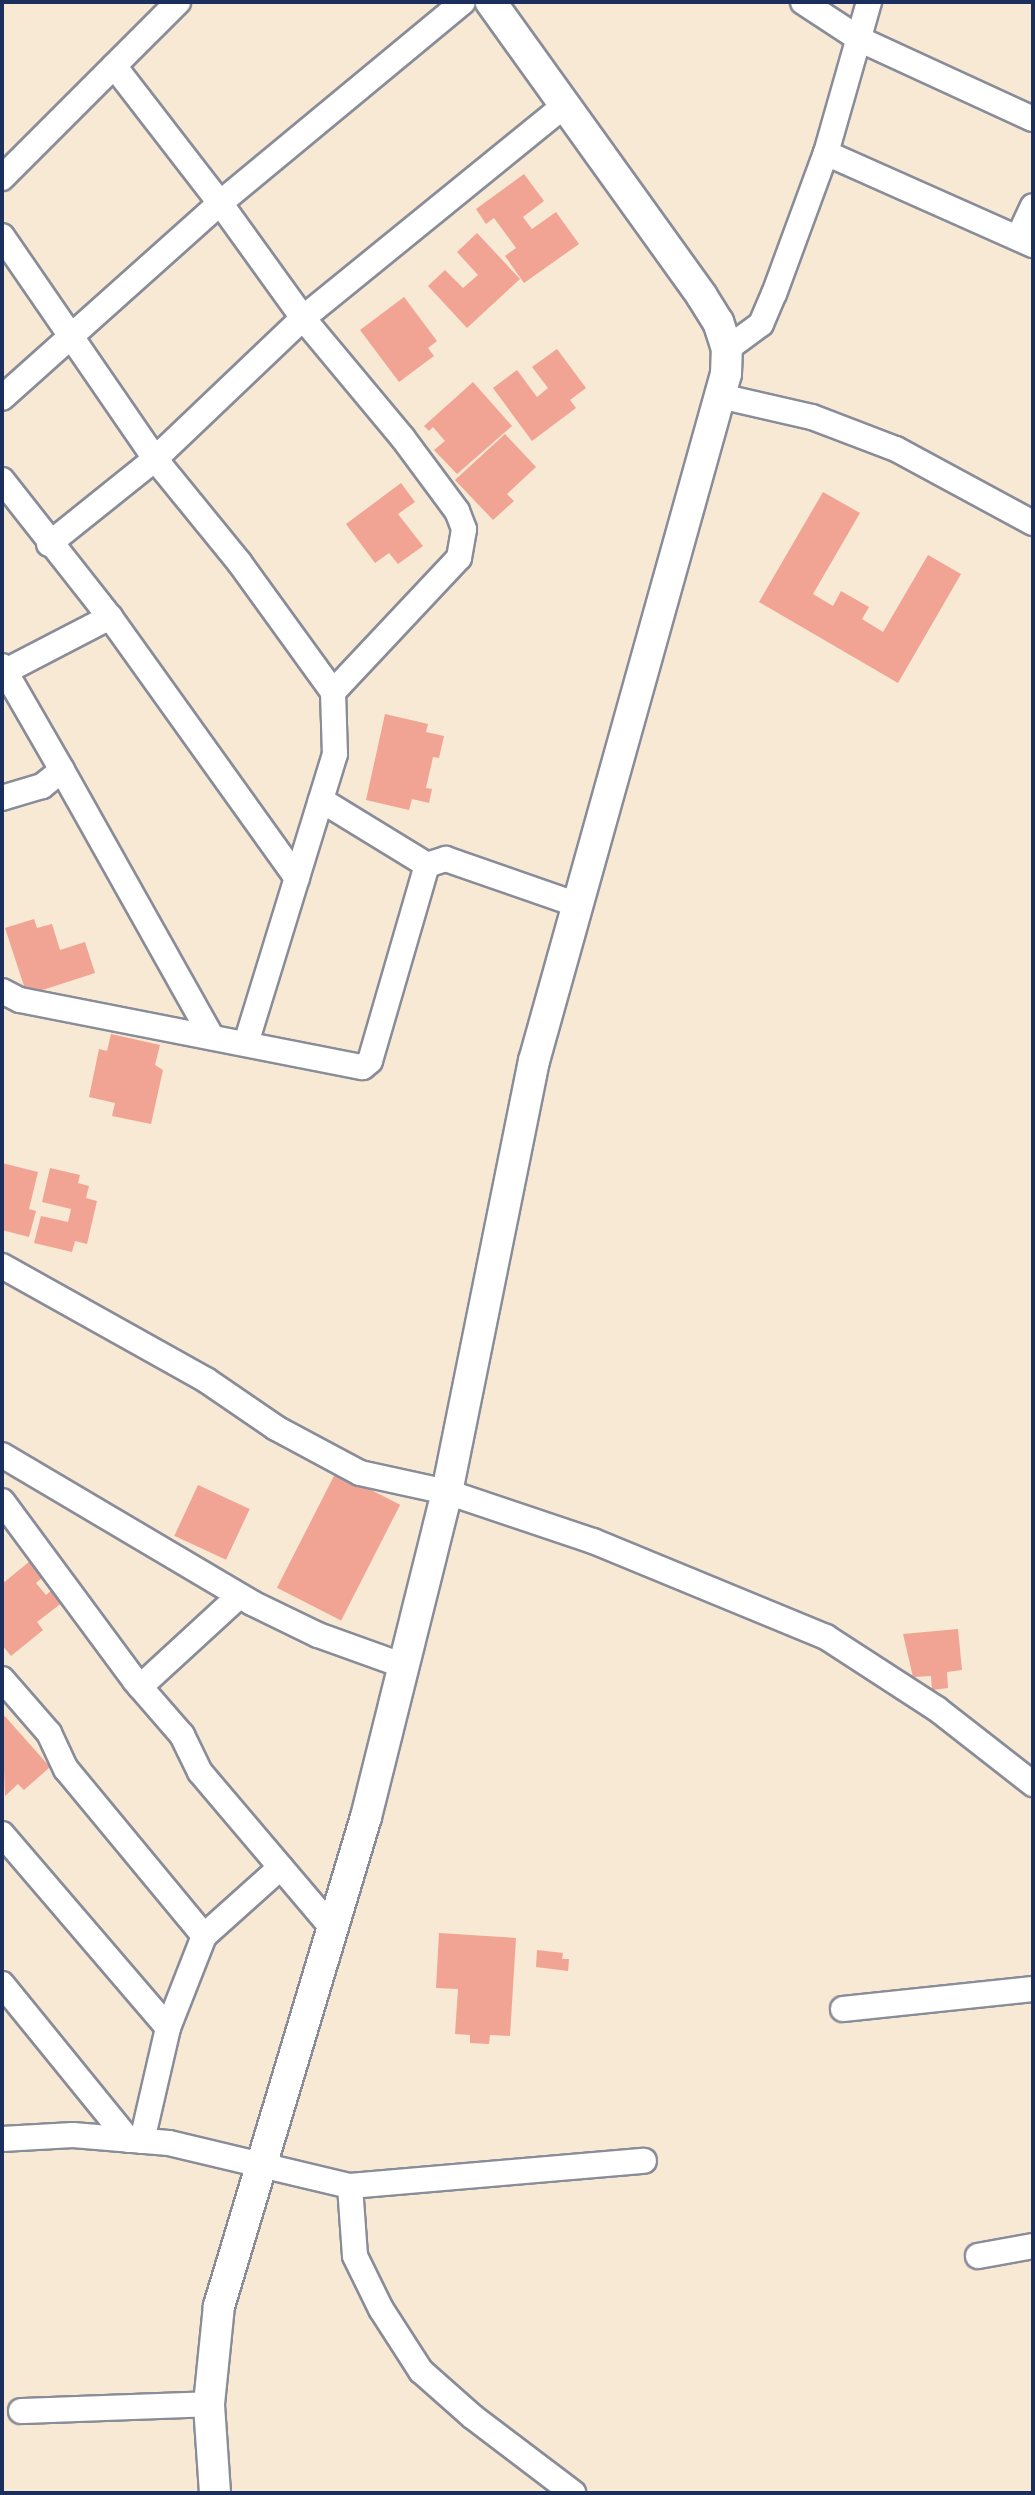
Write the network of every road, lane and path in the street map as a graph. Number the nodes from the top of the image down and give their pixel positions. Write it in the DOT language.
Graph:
graph roads {
  1 [pos="463,2"];
  2 [pos="491,2"];
  3 [pos="803,2"];
  4 [pos="869,2"];
  5 [pos="168,5"];
  6 [pos="861,40"];
  7 [pos="114,66"];
  8 [pos="563,107"];
  9 [pos="1033,119"];
  10 [pos="826,153"];
  11 [pos="2,178"];
  12 [pos="220,202"];
  13 [pos="1033,206"];
  14 [pos="2,236"];
  15 [pos="1026,241"];
  16 [pos="303,318"];
  17 [pos="71,341"];
  18 [pos="727,349"];
  19 [pos="720,396"];
  20 [pos="2,398"];
  21 [pos="155,459"];
  22 [pos="2,480"];
  23 [pos="1033,523"];
  24 [pos="49,544"];
  25 [pos="110,617"];
  26 [pos="3,670"];
  27 [pos="332,692"];
  28 [pos="62,770"];
  29 [pos="2,798"];
  30 [pos="321,800"];
  31 [pos="427,865"];
  32 [pos="297,878"];
  33 [pos="578,905"];
  34 [pos="2,991"];
  35 [pos="212,1037"];
  36 [pos="246,1043"];
  37 [pos="2,1266"];
  38 [pos="2,1455"];
  39 [pos="447,1492"];
  40 [pos="2,1500"];
  41 [pos="239,1596"];
  42 [pos="404,1666"];
  43 [pos="2,1679"];
  44 [pos="140,1687"];
  45 [pos="1033,1784"];
  46 [pos="2,1835"];
  47 [pos="281,1867"];
  48 [pos="334,1930"];
  49 [pos="204,1936"];
  50 [pos="2,1984"];
  51 [pos="1033,1989"];
  52 [pos="843,2009"];
  53 [pos="168,2028"];
  54 [pos="2,2139"];
  55 [pos="135,2140"];
  56 [pos="644,2161"];
  57 [pos="260,2162"];
  58 [pos="350,2186"];
  59 [pos="1033,2246"];
  60 [pos="978,2256"];
  61 [pos="209,2404"];
  62 [pos="21,2411"];
  63 [pos="215,2493"];
  64 [pos="573,2493"];
  1 -- 12 [label="street"];
  2 -- 8 [label="street"];
  3 -- 6 [label="street"];
  4 -- 6 [label="street"];
  5 -- 7 [label="street"];
  6 -- 9 [label="street"];
  6 -- 10 [label="street"];
  7 -- 11 [label="street"];
  7 -- 12 [label="street"];
  8 -- 16 [label="street"];
  8 -- 18 [label="street"];
  10 -- 15 [label="street"];
  10 -- 18 [label="street"];
  12 -- 16 [label="street"];
  12 -- 17 [label="street"];
  13 -- 15 [label="street"];
  14 -- 17 [label="street"];
  16 -- 21 [label="street"];
  16 -- 27 [label="street"];
  17 -- 20 [label="street"];
  17 -- 21 [label="street"];
  18 -- 19 [label="street"];
  19 -- 23 [label="street"];
  19 -- 33 [label="street"];
  21 -- 24 [label="street"];
  21 -- 27 [label="street"];
  22 -- 24 [label="street"];
  24 -- 25 [label="street"];
  25 -- 26 [label="street"];
  25 -- 32 [label="street"];
  26 -- 28 [label="street"];
  27 -- 30 [label="street"];
  28 -- 29 [label="street"];
  28 -- 35 [label="street"];
  30 -- 31 [label="street"];
  30 -- 32 [label="street"];
  31 -- 33 [label="street"];
  31 -- 36 [label="street"];
  32 -- 36 [label="street"];
  33 -- 39 [label="street"];
  34 -- 35 [label="street"];
  35 -- 36 [label="street"];
  37 -- 39 [label="street"];
  38 -- 41 [label="street"];
  39 -- 42 [label="street"];
  39 -- 45 [label="street"];
  40 -- 44 [label="street"];
  41 -- 42 [label="street"];
  41 -- 44 [label="street"];
  42 -- 48 [label="street"];
  43 -- 49 [label="street"];
  44 -- 47 [label="street"];
  46 -- 53 [label="street"];
  47 -- 48 [label="street"];
  47 -- 49 [label="street"];
  48 -- 57 [label="street"];
  49 -- 53 [label="street"];
  50 -- 55 [label="street"];
  51 -- 52 [label="street"];
  53 -- 55 [label="street"];
  54 -- 55 [label="street"];
  55 -- 57 [label="street"];
  56 -- 58 [label="street"];
  57 -- 58 [label="street"];
  57 -- 61 [label="street"];
  58 -- 64 [label="street"];
  59 -- 60 [label="street"];
  61 -- 62 [label="street"];
  61 -- 63 [label="street"];
}
